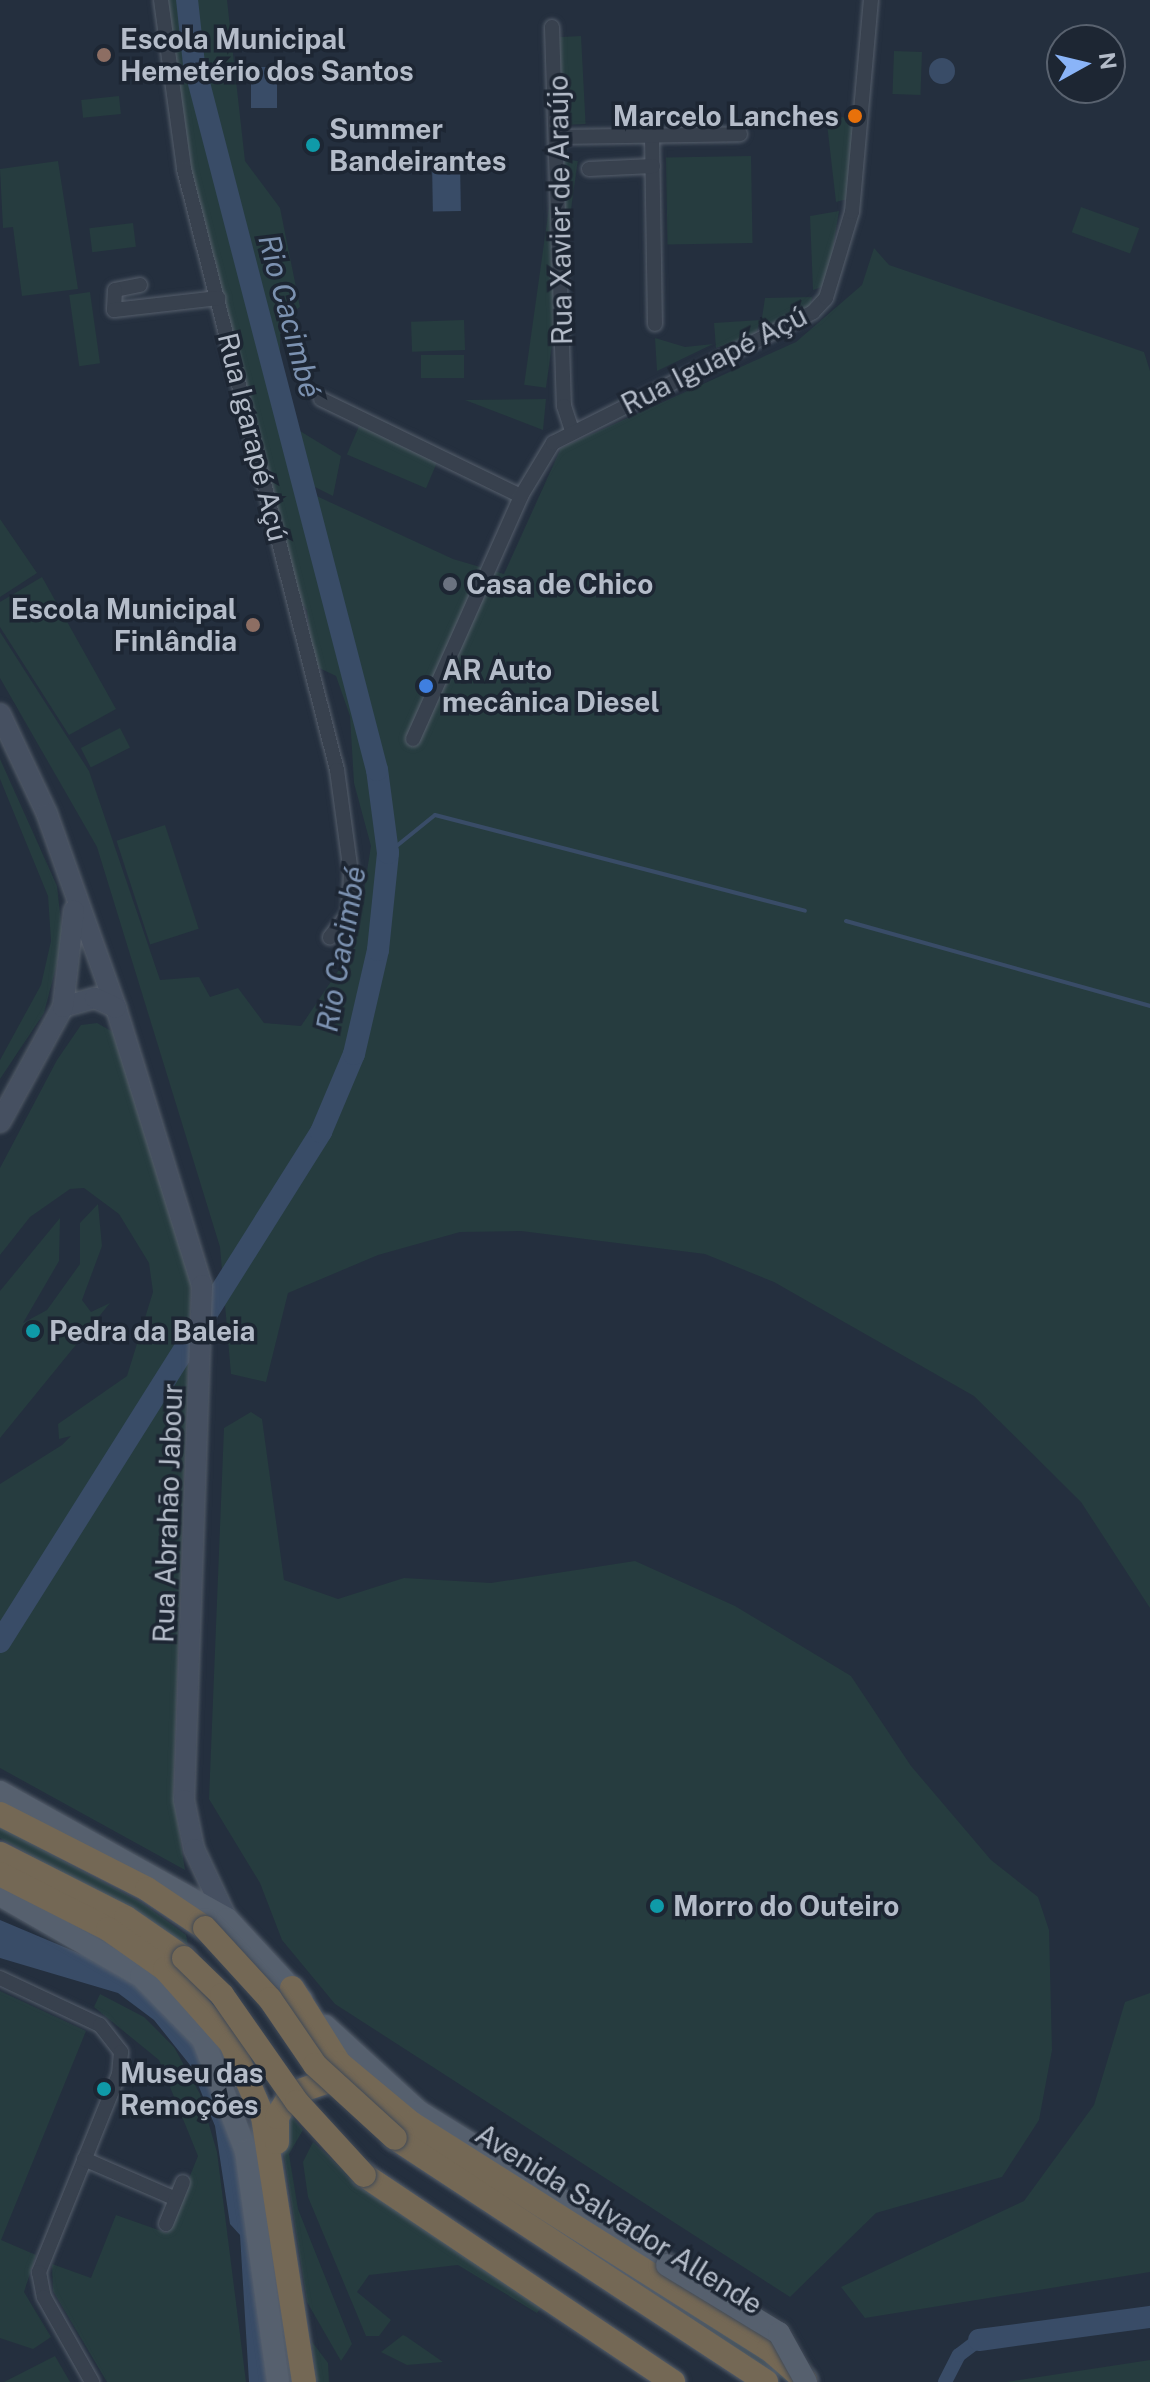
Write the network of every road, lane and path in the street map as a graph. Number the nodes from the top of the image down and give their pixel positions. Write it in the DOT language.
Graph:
graph roads {
  1 [pos="161,0"];
  2 [pos="871,0"];
  3 [pos="552,27"];
  4 [pos="740,134"];
  5 [pos="652,136"];
  6 [pos="558,137"];
  7 [pos="653,166"];
  8 [pos="589,169"];
  9 [pos="140,285"];
  10 [pos="218,298"];
  11 [pos="655,324"];
  12 [pos="321,399"];
  13 [pos="577,427"];
  14 [pos="521,496"];
  15 [pos="0,714"];
  16 [pos="413,739"];
  17 [pos="71,883"];
  18 [pos="330,937"];
  19 [pos="63,1007"];
  20 [pos="116,1008"];
  21 [pos="0,1122"];
  22 [pos="0,1792"];
  23 [pos="0,1814"];
  24 [pos="0,1854"];
  25 [pos="0,1890"];
  26 [pos="216,1924"];
  27 [pos="0,1978"];
  28 [pos="292,1988"];
  29 [pos="403,2131"];
  30 [pos="84,2159"];
  31 [pos="183,2182"];
  32 [pos="277,2191"];
  33 [pos="176,2199"];
  34 [pos="166,2224"];
  35 [pos="802,2378"];
  36 [pos="92,2382"];
  37 [pos="278,2382"];
  38 [pos="304,2382"];
  39 [pos="673,2382"];
  40 [pos="766,2382"];
  41 [pos="818,2382"];
  1 -- 10 [label="street, Rua Igarapé Açú"];
  2 -- 13 [label="street, Rua Iguapé Açú"];
  3 -- 6 [label="street, Rua Xavier de Araújo"];
  4 -- 5 [label="street"];
  5 -- 6 [label="street"];
  5 -- 7 [label="street"];
  6 -- 13 [label="street, Rua Xavier de Araújo"];
  7 -- 8 [label="street"];
  7 -- 11 [label="street"];
  9 -- 10 [label="street"];
  10 -- 18 [label="street, Rua Igarapé Açú"];
  12 -- 14 [label="street"];
  13 -- 14 [label="street, Rua Iguapé Açú"];
  14 -- 16 [label="street, Rua Iguapé Açú"];
  15 -- 17 [label="street, Rua Abrahão Jabour"];
  17 -- 19 [label="street, Rua Abrahão Jabour"];
  17 -- 20 [label="street, Rua Abrahão Jabour"];
  19 -- 20 [label="street"];
  19 -- 21 [label="street, Rua Abrahão Jabour"];
  20 -- 26 [label="street, Rua Abrahão Jabour"];
  22 -- 26 [label="main road"];
  23 -- 26 [label="highway"];
  24 -- 39 [label="highway, bridge"];
  25 -- 32 [label="highway"];
  25 -- 37 [label="main road"];
  26 -- 28 [label="main road"];
  26 -- 29 [label="highway, bridge"];
  27 -- 30 [label="street"];
  28 -- 29 [label="highway"];
  28 -- 35 [label="main road, bridge"];
  29 -- 32 [label="highway"];
  29 -- 35 [label="highway, Avenida Salvador Allende"];
  29 -- 40 [label="highway, Avenida Salvador Allende"];
  30 -- 33 [label="street"];
  30 -- 36 [label="street"];
  31 -- 33 [label="street"];
  32 -- 38 [label="highway"];
  33 -- 34 [label="street"];
  35 -- 41 [label="main road, Avenida Salvador Allende"];
}
